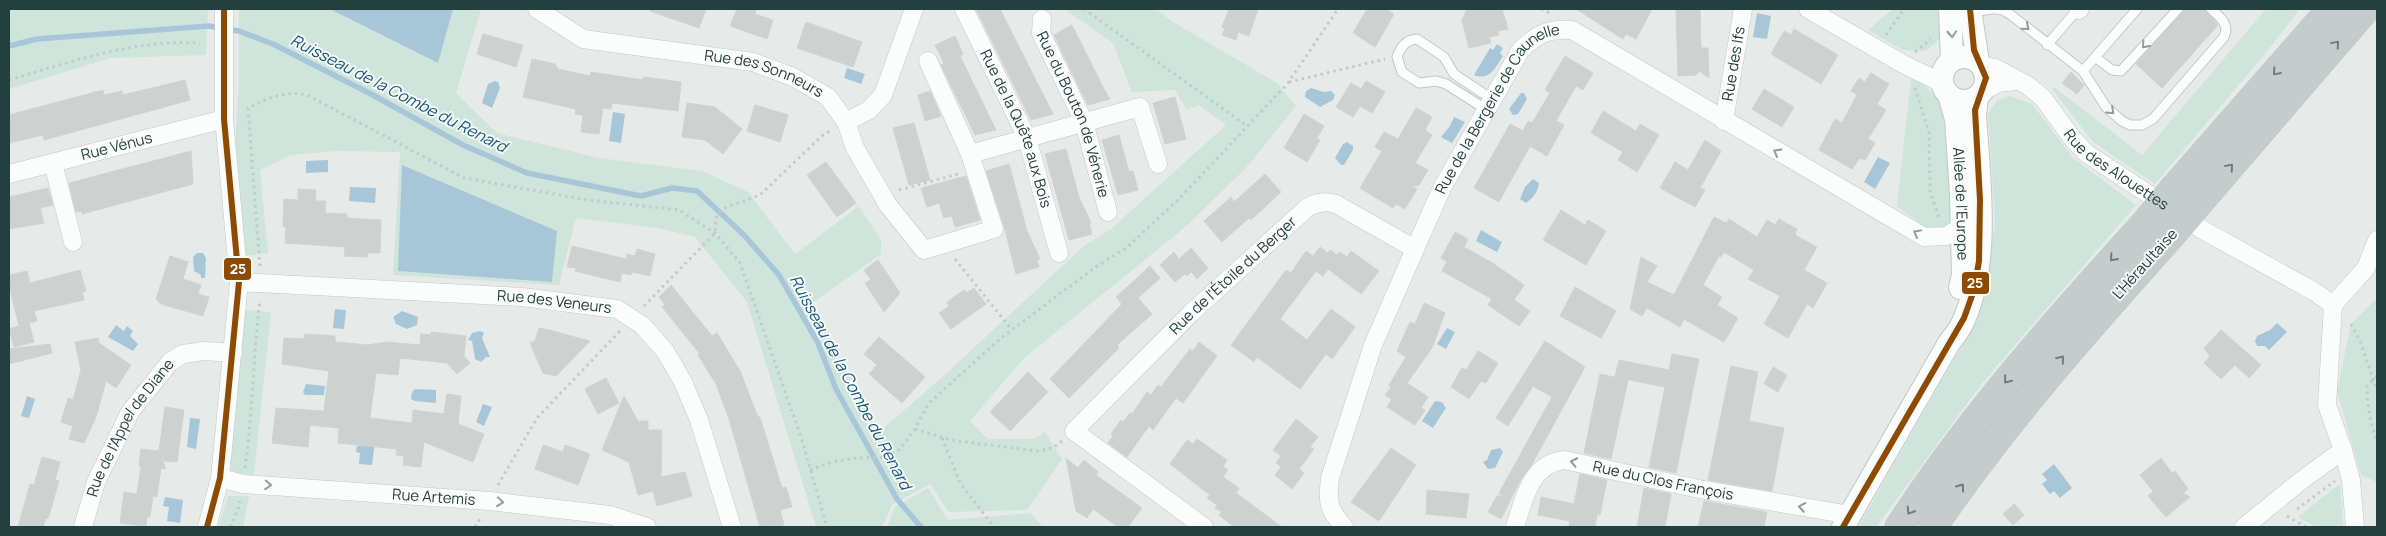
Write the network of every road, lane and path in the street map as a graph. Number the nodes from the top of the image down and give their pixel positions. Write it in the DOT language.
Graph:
graph roads {
  1 [pos="224,9"];
  2 [pos="537,9"];
  3 [pos="914,9"];
  4 [pos="964,9"];
  5 [pos="1084,9"];
  6 [pos="1338,9"];
  7 [pos="1743,9"];
  8 [pos="1808,9"];
  9 [pos="1904,9"];
  10 [pos="1998,9"];
  11 [pos="2079,9"];
  12 [pos="2137,9"];
  13 [pos="2178,9"];
  14 [pos="2211,9"];
  15 [pos="2331,9"];
  16 [pos="2366,9"];
  17 [pos="1964,11"];
  18 [pos="1042,19"];
  19 [pos="1934,37"];
  20 [pos="200,43"];
  21 [pos="2048,45"];
  22 [pos="1878,49"];
  23 [pos="1397,57"];
  24 [pos="2096,57"];
  25 [pos="928,61"];
  26 [pos="1980,64"];
  27 [pos="1912,66"];
  28 [pos="2083,71"];
  29 [pos="1947,77"];
  30 [pos="9,80"];
  31 [pos="2016,81"];
  32 [pos="1288,83"];
  33 [pos="1980,94"];
  34 [pos="1490,105"];
  35 [pos="248,108"];
  36 [pos="224,119"];
  37 [pos="1724,121"];
  38 [pos="846,122"];
  39 [pos="1084,122"];
  40 [pos="1247,126"];
  41 [pos="1027,138"];
  42 [pos="973,161"];
  43 [pos="53,163"];
  44 [pos="1158,164"];
  45 [pos="9,174"];
  46 [pos="882,195"];
  47 [pos="1108,212"];
  48 [pos="1955,231"];
  49 [pos="715,233"];
  50 [pos="2377,240"];
  51 [pos="72,242"];
  52 [pos="944,244"];
  53 [pos="1415,249"];
  54 [pos="1059,253"];
  55 [pos="239,282"];
  56 [pos="2333,305"];
  57 [pos="632,318"];
  58 [pos="2351,324"];
  59 [pos="1012,330"];
  60 [pos="1949,343"];
  61 [pos="233,353"];
  62 [pos="2377,376"];
  63 [pos="2373,379"];
  64 [pos="2377,390"];
  65 [pos="916,429"];
  66 [pos="1074,431"];
  67 [pos="942,438"];
  68 [pos="2377,440"];
  69 [pos="2343,450"];
  70 [pos="810,470"];
  71 [pos="2349,471"];
  72 [pos="220,478"];
  73 [pos="489,501"];
  74 [pos="2288,516"];
  75 [pos="1846,521"];
  76 [pos="2280,522"];
  77 [pos="1333,523"];
  78 [pos="83,527"];
  79 [pos="207,527"];
  80 [pos="476,527"];
  81 [pos="647,527"];
  82 [pos="732,527"];
  83 [pos="827,527"];
  84 [pos="994,527"];
  85 [pos="1204,527"];
  86 [pos="1516,527"];
  87 [pos="1899,527"];
  88 [pos="1933,527"];
  89 [pos="2244,527"];
  90 [pos="2306,527"];
  91 [pos="2355,527"];
  1 -- 36 [label="street"];
  2 -- 38 [label="street, Rue des Sonneurs"];
  3 -- 38 [label="street"];
  4 -- 41 [label="street, Rue de la Quête aux Bois"];
  5 -- 40 [label="path"];
  6 -- 32 [label="path"];
  7 -- 37 [label="street, Rue des Ifs"];
  8 -- 22 [label="street"];
  9 -- 22 [label="path"];
  10 -- 17 [label="lane"];
  10 -- 21 [label="lane, one-way"];
  11 -- 21 [label="lane"];
  12 -- 24 [label="lane"];
  13 -- 24 [label="lane, one-way"];
  28 -- 14 [label="lane, one-way"];
  15 -- 87 [label="highway, L'Héraultaise, one-way, bridge"];
  88 -- 16 [label="highway, L'Héraultaise, one-way, bridge"];
  17 -- 26 [label="street"];
  17 -- 29 [label="street, Allée de l'Europe, one-way"];
  18 -- 39 [label="street, Rue du Bouton de Vénerie"];
  19 -- 27 [label="path"];
  20 -- 30 [label="path"];
  21 -- 28 [label="lane"];
  22 -- 27 [label="street"];
  23 -- 32 [label="path"];
  23 -- 34 [label="lane"];
  23 -- 34 [label="lane"];
  24 -- 28 [label="lane"];
  25 -- 42 [label="street"];
  26 -- 29 [label="street"];
  26 -- 31 [label="street, Rue des Alouettes"];
  26 -- 33 [label="street"];
  27 -- 29 [label="street"];
  27 -- 48 [label="path"];
  29 -- 33 [label="street"];
  29 -- 48 [label="street, Allée de l'Europe"];
  31 -- 33 [label="street"];
  31 -- 56 [label="street, Rue des Alouettes"];
  32 -- 40 [label="path"];
  33 -- 60 [label="street, Allée de l'Europe"];
  34 -- 37 [label="street, Rue de la Bergerie de Caunelle"];
  34 -- 53 [label="street, Rue de la Bergerie de Caunelle"];
  35 -- 49 [label="path"];
  36 -- 43 [label="street, Rue Vénus"];
  36 -- 55 [label="street"];
  48 -- 37 [label="street, Rue de la Bergerie de Caunelle, one-way"];
  38 -- 46 [label="street, Rue des Sonneurs"];
  38 -- 49 [label="path"];
  39 -- 41 [label="street"];
  39 -- 44 [label="street"];
  39 -- 47 [label="street, Rue du Bouton de Vénerie"];
  40 -- 59 [label="path"];
  41 -- 42 [label="street"];
  41 -- 54 [label="street, Rue de la Quête aux Bois"];
  42 -- 46 [label="path"];
  42 -- 52 [label="street"];
  43 -- 45 [label="street, Rue Vénus"];
  43 -- 51 [label="street"];
  46 -- 52 [label="street, Rue des Sonneurs"];
  48 -- 60 [label="street, Allée de l'Europe"];
  49 -- 57 [label="path"];
  49 -- 70 [label="path"];
  50 -- 56 [label="street"];
  52 -- 59 [label="path"];
  53 -- 66 [label="street, Rue de l'Étoile du Berger"];
  53 -- 77 [label="street, Rue de la Bergerie de Caunelle"];
  55 -- 57 [label="street, Rue des Veneurs"];
  55 -- 61 [label="street"];
  56 -- 69 [label="street"];
  57 -- 73 [label="path"];
  57 -- 82 [label="street, Rue des Veneurs"];
  58 -- 63 [label="path"];
  59 -- 65 [label="path"];
  60 -- 75 [label="street, Allée de l'Europe"];
  61 -- 72 [label="street"];
  61 -- 78 [label="street, Rue de l'Appel de Diane"];
  62 -- 63 [label="path"];
  63 -- 64 [label="path"];
  63 -- 68 [label="path"];
  65 -- 67 [label="path"];
  65 -- 70 [label="path"];
  66 -- 67 [label="path"];
  66 -- 85 [label="street"];
  67 -- 84 [label="path"];
  69 -- 71 [label="street"];
  69 -- 89 [label="street"];
  70 -- 83 [label="path"];
  71 -- 74 [label="path"];
  71 -- 91 [label="street"];
  72 -- 73 [label="street, Rue Artemis, one-way"];
  72 -- 79 [label="street"];
  73 -- 80 [label="path"];
  73 -- 81 [label="street, Rue Artemis, one-way"];
  74 -- 76 [label="path"];
  74 -- 90 [label="path"];
  75 -- 86 [label="street, Rue du Clos François, one-way"];
}
